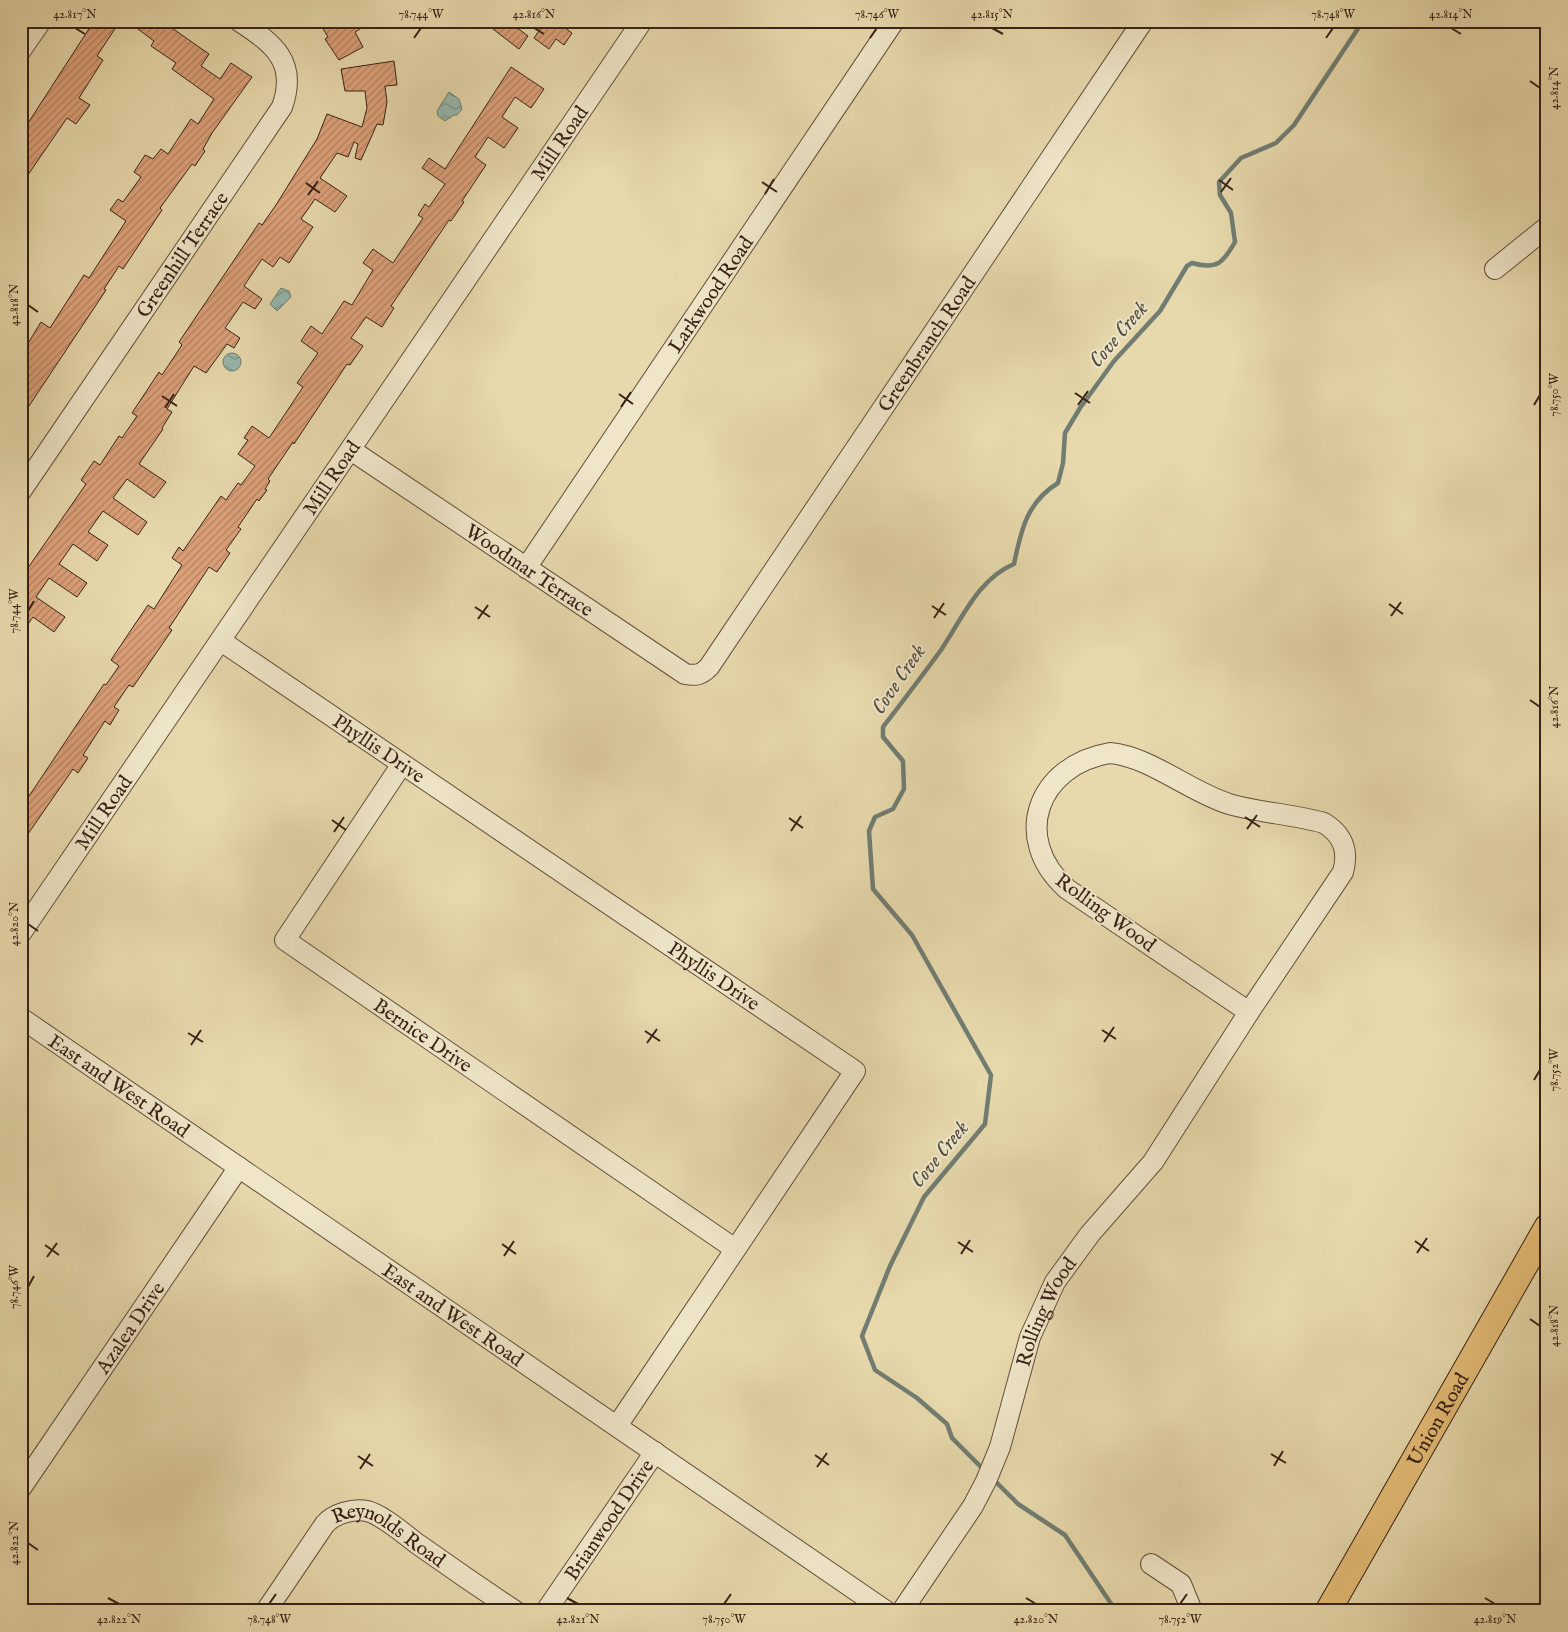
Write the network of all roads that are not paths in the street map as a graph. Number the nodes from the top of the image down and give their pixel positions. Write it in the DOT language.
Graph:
graph roads {
  1 [pos="41,21"];
  2 [pos="239,21"];
  3 [pos="642,21"];
  4 [pos="894,21"];
  5 [pos="1143,21"];
  6 [pos="21,50"];
  7 [pos="1547,227"];
  8 [pos="1495,269"];
  9 [pos="350,450"];
  10 [pos="21,491"];
  11 [pos="526,568"];
  12 [pos="221,641"];
  13 [pos="709,667"];
  14 [pos="402,764"];
  15 [pos="21,933"];
  16 [pos="1249,1012"];
  17 [pos="21,1018"];
  18 [pos="239,1167"];
  19 [pos="1547,1227"];
  20 [pos="735,1249"];
  21 [pos="617,1426"];
  22 [pos="655,1452"];
  23 [pos="21,1488"];
  24 [pos="1151,1564"];
  25 [pos="878,1608"];
  26 [pos="266,1611"];
  27 [pos="514,1611"];
  28 [pos="546,1611"];
  29 [pos="902,1611"];
  30 [pos="1192,1611"];
  31 [pos="1328,1611"];
  1 -- 6 [label="street"];
  2 -- 10 [label="street, Greenhill Terrace"];
  3 -- 9 [label="street, Mill Road"];
  4 -- 11 [label="street, Larkwood Road"];
  5 -- 13 [label="street, Greenbranch Road"];
  7 -- 8 [label="street"];
  9 -- 11 [label="street, Woodmar Terrace"];
  9 -- 12 [label="street, Mill Road"];
  11 -- 13 [label="street, Woodmar Terrace"];
  12 -- 14 [label="street, Phyllis Drive"];
  12 -- 15 [label="street, Mill Road"];
  14 -- 20 [label="street, Bernice Drive"];
  14 -- 20 [label="street, Phyllis Drive"];
  16 -- 16 [label="street, Rolling Wood"];
  16 -- 29 [label="street, Rolling Wood"];
  17 -- 18 [label="street, East and West Road"];
  18 -- 21 [label="street, East and West Road"];
  18 -- 23 [label="street, Azalea Drive"];
  19 -- 31 [label="main road, Union Road"];
  20 -- 21 [label="street, Phyllis Drive"];
  21 -- 22 [label="street, East and West Road"];
  22 -- 25 [label="street, East and West Road"];
  22 -- 28 [label="street, Brianwood Drive"];
  24 -- 30 [label="street"];
  26 -- 27 [label="street, Reynolds Road"];
}
